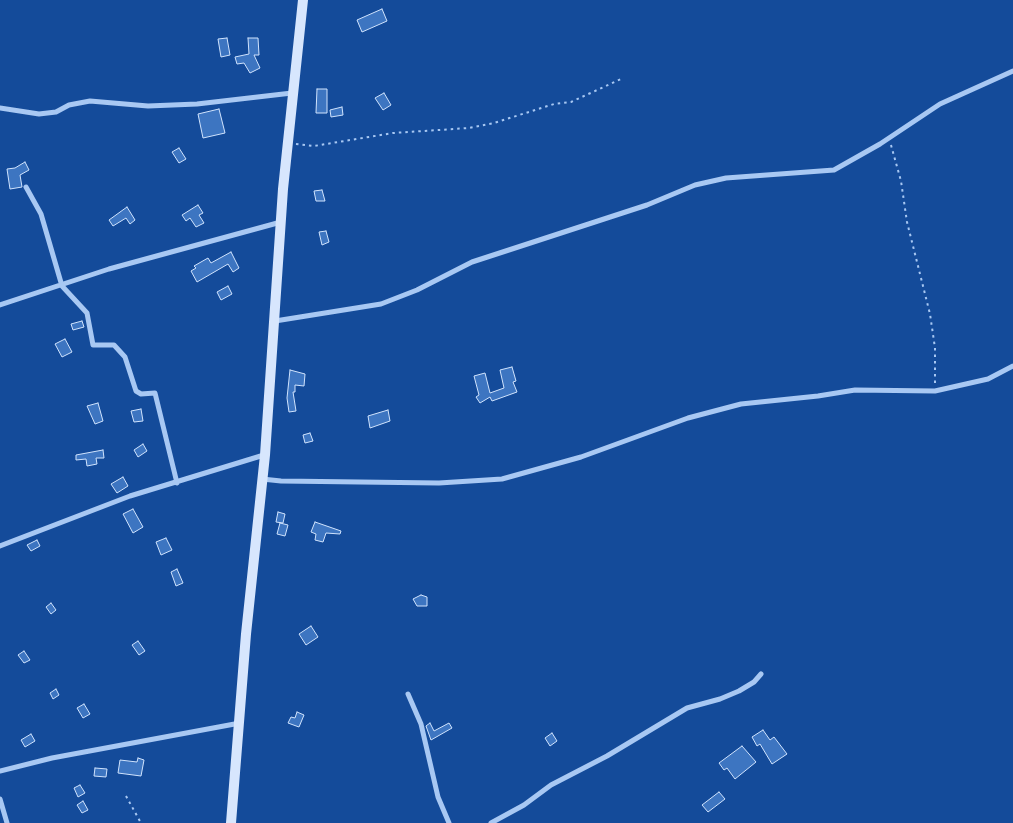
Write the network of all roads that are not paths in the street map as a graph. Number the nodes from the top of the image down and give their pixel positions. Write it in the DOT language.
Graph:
graph roads {
  1 [pos="302,0"];
  2 [pos="1013,71"];
  3 [pos="292,93"];
  4 [pos="0,108"];
  5 [pos="26,187"];
  6 [pos="282,222"];
  7 [pos="62,286"];
  8 [pos="0,306"];
  9 [pos="275,321"];
  10 [pos="1013,366"];
  11 [pos="265,454"];
  12 [pos="262,479"];
  13 [pos="177,483"];
  14 [pos="0,546"];
  15 [pos="761,674"];
  16 [pos="408,694"];
  17 [pos="240,723"];
  18 [pos="0,771"];
  19 [pos="0,799"];
  20 [pos="7,823"];
  21 [pos="231,823"];
  22 [pos="449,823"];
  23 [pos="491,823"];
  1 -- 3 [label="main road"];
  2 -- 9 [label="street"];
  3 -- 4 [label="street"];
  3 -- 6 [label="main road"];
  5 -- 7 [label="street"];
  6 -- 7 [label="street"];
  6 -- 9 [label="main road"];
  7 -- 8 [label="street"];
  7 -- 13 [label="street"];
  9 -- 11 [label="main road"];
  10 -- 12 [label="street"];
  11 -- 12 [label="main road"];
  11 -- 13 [label="street"];
  12 -- 17 [label="main road"];
  13 -- 14 [label="street"];
  15 -- 23 [label="street"];
  16 -- 22 [label="street"];
  17 -- 18 [label="street"];
  17 -- 21 [label="main road"];
  19 -- 20 [label="street"];
}
